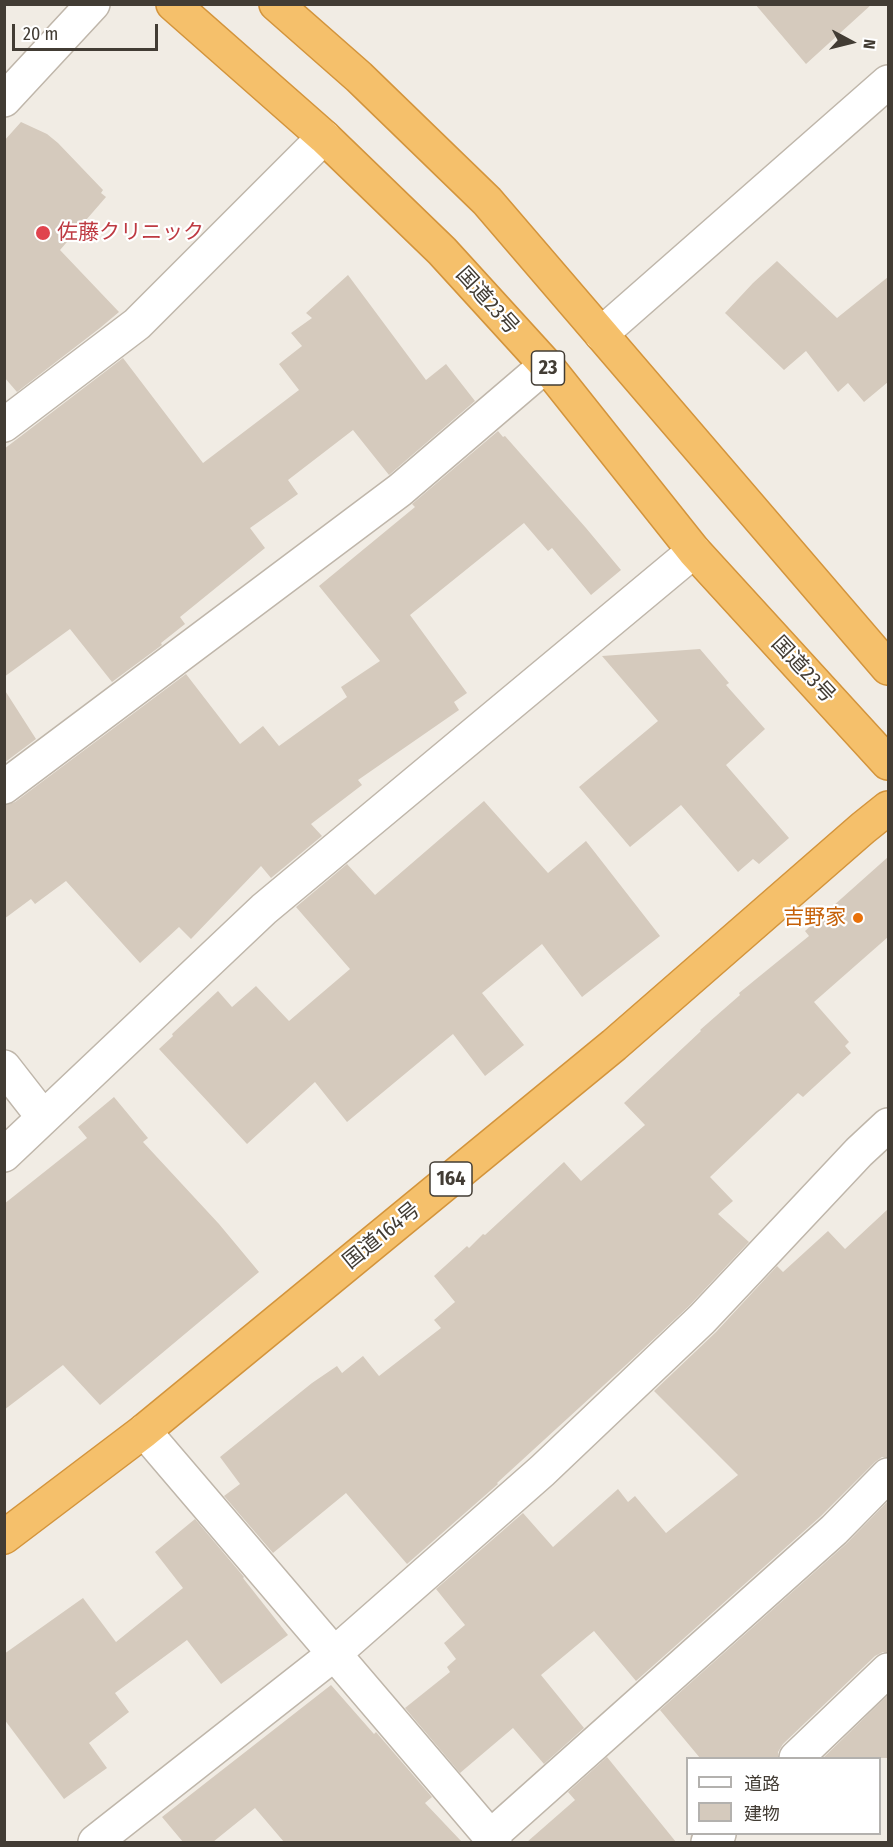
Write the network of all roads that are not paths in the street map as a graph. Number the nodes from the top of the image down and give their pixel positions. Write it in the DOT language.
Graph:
graph roads {
  1 [pos="93,4"];
  2 [pos="173,4"];
  3 [pos="276,4"];
  4 [pos="888,81"];
  5 [pos="4,100"];
  6 [pos="324,137"];
  7 [pos="601,334"];
  8 [pos="546,365"];
  9 [pos="4,425"];
  10 [pos="694,551"];
  11 [pos="888,668"];
  12 [pos="888,763"];
  13 [pos="4,787"];
  14 [pos="888,808"];
  15 [pos="4,1067"];
  16 [pos="43,1117"];
  17 [pos="888,1125"];
  18 [pos="4,1155"];
  19 [pos="144,1431"];
  20 [pos="888,1475"];
  21 [pos="4,1537"];
  22 [pos="334,1654"];
  23 [pos="888,1670"];
  24 [pos="797,1757"];
  25 [pos="493,1839"];
  26 [pos="95,1842"];
  1 -- 5 [label="street"];
  2 -- 6 [label="highway, 国道23号 / 23"];
  3 -- 7 [label="highway"];
  4 -- 7 [label="street"];
  6 -- 8 [label="highway, 国道23号 / 23"];
  6 -- 9 [label="street"];
  7 -- 11 [label="highway"];
  8 -- 10 [label="highway, 国道23号 / 23"];
  8 -- 13 [label="street"];
  10 -- 12 [label="highway, 国道23号 / 23"];
  10 -- 16 [label="street"];
  14 -- 19 [label="highway, 国道164号 / 164"];
  15 -- 16 [label="street"];
  16 -- 18 [label="street"];
  17 -- 22 [label="street"];
  19 -- 21 [label="highway, 国道164号 / 164"];
  19 -- 22 [label="street"];
  20 -- 25 [label="street"];
  22 -- 25 [label="street"];
  22 -- 26 [label="street"];
  23 -- 24 [label="street"];
}
